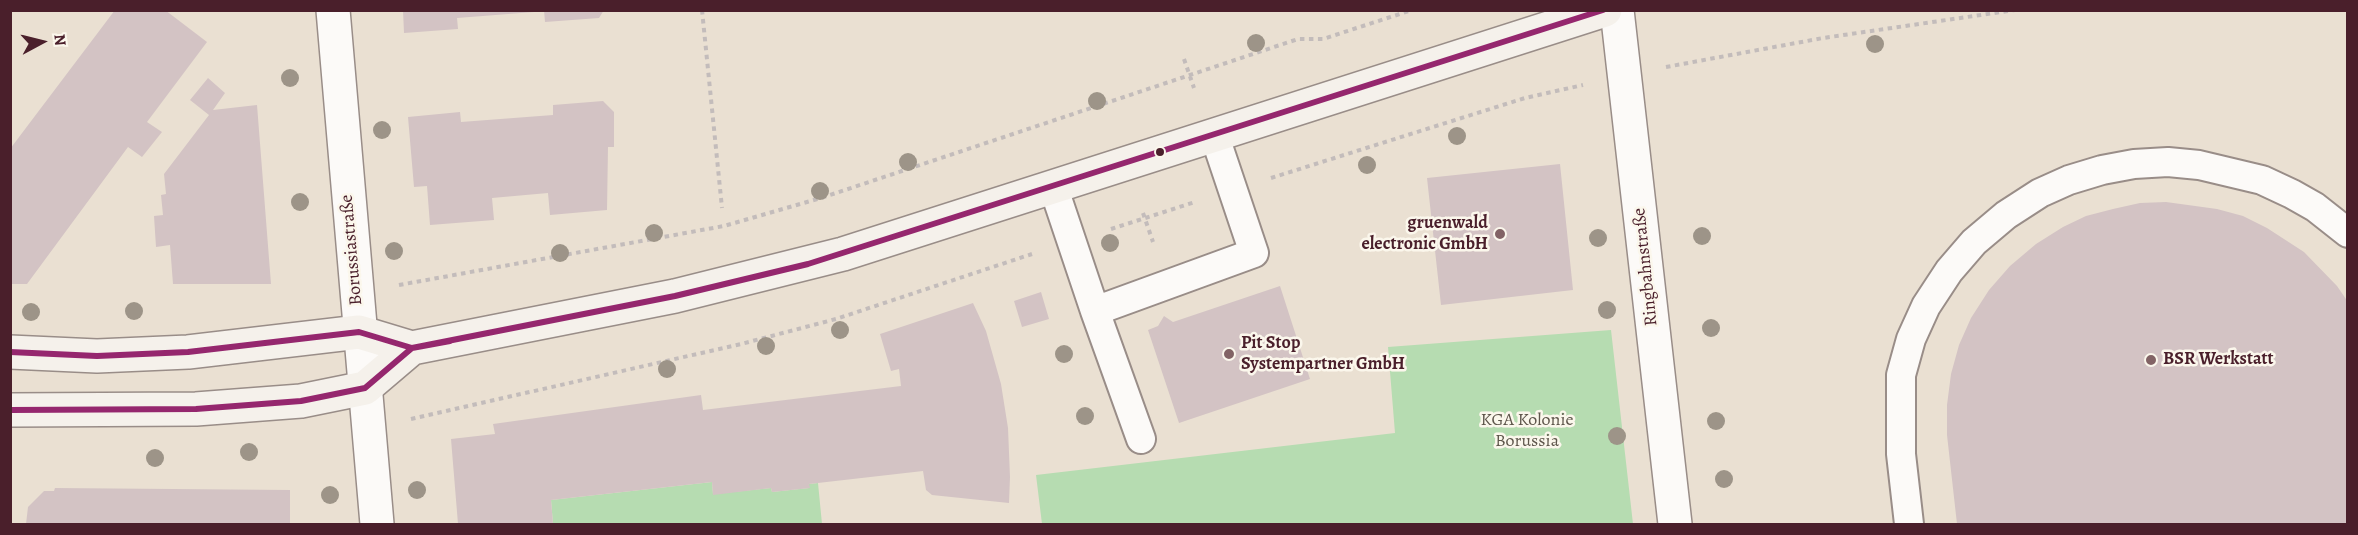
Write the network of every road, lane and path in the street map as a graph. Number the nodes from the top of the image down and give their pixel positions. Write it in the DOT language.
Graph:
graph roads {
  1 [pos="333,10"];
  2 [pos="702,10"];
  3 [pos="1412,10"];
  4 [pos="1605,10"];
  5 [pos="1617,10"];
  6 [pos="2015,10"];
  7 [pos="1739,53"];
  8 [pos="1184,59"];
  9 [pos="1190,76"];
  10 [pos="1194,88"];
  11 [pos="1525,98"];
  12 [pos="1214,134"];
  13 [pos="1053,186"];
  14 [pos="1233,190"];
  15 [pos="722,208"];
  16 [pos="1144,215"];
  17 [pos="2348,233"];
  18 [pos="1071,242"];
  19 [pos="1153,242"];
  20 [pos="406,284"];
  21 [pos="1095,311"];
  22 [pos="359,332"];
  23 [pos="412,348"];
  24 [pos="10,352"];
  25 [pos="364,388"];
  26 [pos="10,410"];
  27 [pos="410,419"];
  28 [pos="1141,440"];
  29 [pos="377,525"];
  30 [pos="1675,525"];
  31 [pos="1909,525"];
  1 -- 22 [label="street, Borussiastraße"];
  2 -- 15 [label="path"];
  3 -- 9 [label="path"];
  4 -- 12 [label="main road"];
  5 -- 30 [label="street, Ringbahnstraße"];
  6 -- 7 [label="path"];
  8 -- 9 [label="path"];
  9 -- 10 [label="path"];
  9 -- 20 [label="path"];
  11 -- 14 [label="path"];
  12 -- 13 [label="main road"];
  12 -- 14 [label="lane"];
  13 -- 18 [label="lane"];
  13 -- 23 [label="main road"];
  14 -- 16 [label="path"];
  14 -- 21 [label="lane"];
  16 -- 18 [label="path"];
  16 -- 19 [label="path"];
  17 -- 31 [label="lane"];
  18 -- 21 [label="lane"];
  18 -- 27 [label="path"];
  21 -- 28 [label="lane"];
  22 -- 23 [label="main road"];
  22 -- 24 [label="main road"];
  22 -- 25 [label="street, Borussiastraße"];
  23 -- 25 [label="main road"];
  25 -- 26 [label="main road"];
  25 -- 29 [label="street, Borussiastraße"];
}
